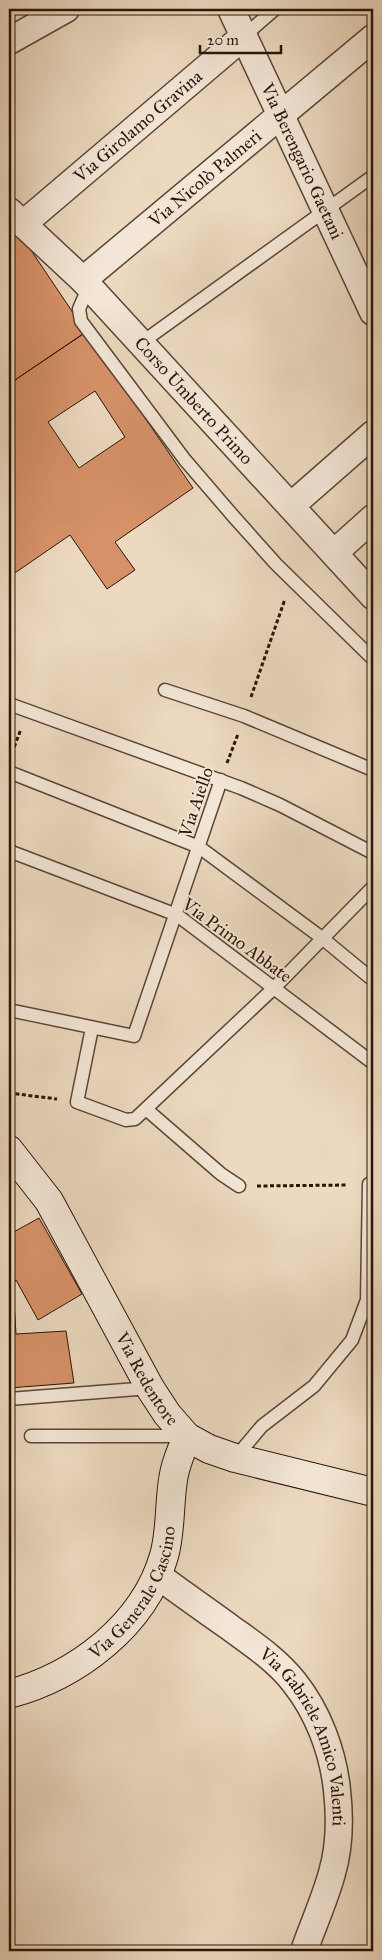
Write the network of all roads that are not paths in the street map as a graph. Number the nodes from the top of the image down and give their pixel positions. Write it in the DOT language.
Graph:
graph roads {
  1 [pos="66,9"];
  2 [pos="231,9"];
  3 [pos="275,9"];
  4 [pos="244,36"];
  5 [pos="373,38"];
  6 [pos="9,41"];
  7 [pos="281,115"];
  8 [pos="373,176"];
  9 [pos="325,211"];
  10 [pos="16,218"];
  11 [pos="86,283"];
  12 [pos="373,309"];
  13 [pos="141,343"];
  14 [pos="373,434"];
  15 [pos="292,506"];
  16 [pos="373,518"];
  17 [pos="334,553"];
  18 [pos="373,596"];
  19 [pos="373,659"];
  20 [pos="165,690"];
  21 [pos="9,704"];
  22 [pos="373,770"];
  23 [pos="9,772"];
  24 [pos="221,780"];
  25 [pos="199,847"];
  26 [pos="9,851"];
  27 [pos="373,854"];
  28 [pos="373,887"];
  29 [pos="177,915"];
  30 [pos="322,938"];
  31 [pos="373,980"];
  32 [pos="274,988"];
  33 [pos="9,1010"];
  34 [pos="92,1028"];
  35 [pos="373,1063"];
  36 [pos="146,1109"];
  37 [pos="9,1150"];
  38 [pos="369,1184"];
  39 [pos="239,1186"];
  40 [pos="150,1388"];
  41 [pos="9,1399"];
  42 [pos="31,1436"];
  43 [pos="187,1436"];
  44 [pos="235,1458"];
  45 [pos="373,1492"];
  46 [pos="157,1575"];
  47 [pos="9,1694"];
  48 [pos="304,1951"];
  1 -- 6 [label="street"];
  2 -- 4 [label="street, Via Berengario Gaetani"];
  3 -- 4 [label="lane, Via Girolamo Gravina"];
  4 -- 7 [label="street, Via Berengario Gaetani"];
  4 -- 10 [label="street, Via Girolamo Gravina"];
  5 -- 7 [label="street, Via Nicolò Palmeri"];
  7 -- 9 [label="street, Via Berengario Gaetani"];
  7 -- 11 [label="street, Via Nicolò Palmeri"];
  8 -- 9 [label="lane"];
  9 -- 12 [label="street, Via Berengario Gaetani"];
  9 -- 13 [label="lane"];
  10 -- 11 [label="street, Corso Umberto Primo"];
  11 -- 13 [label="street, Corso Umberto Primo"];
  11 -- 19 [label="lane"];
  13 -- 15 [label="street, Corso Umberto Primo"];
  14 -- 15 [label="street"];
  15 -- 17 [label="street, Corso Umberto Primo"];
  16 -- 17 [label="street"];
  17 -- 18 [label="street, Corso Umberto Primo"];
  20 -- 22 [label="lane"];
  21 -- 24 [label="lane"];
  23 -- 25 [label="lane"];
  24 -- 25 [label="lane, Via Aiello"];
  24 -- 27 [label="lane"];
  25 -- 29 [label="lane, Via Aiello"];
  25 -- 30 [label="lane"];
  26 -- 29 [label="lane, Via Primo Abbate"];
  28 -- 30 [label="lane"];
  29 -- 32 [label="lane, Via Primo Abbate"];
  29 -- 34 [label="lane, Via Aiello"];
  30 -- 31 [label="lane"];
  30 -- 32 [label="lane"];
  32 -- 35 [label="lane, Via Primo Abbate"];
  32 -- 36 [label="lane"];
  33 -- 34 [label="lane"];
  34 -- 36 [label="lane"];
  36 -- 39 [label="lane"];
  37 -- 40 [label="street, Via Redentore"];
  38 -- 44 [label="lane"];
  40 -- 41 [label="lane"];
  40 -- 43 [label="street, Via Redentore"];
  42 -- 43 [label="lane"];
  43 -- 44 [label="street, Via Redentore"];
  43 -- 46 [label="street, Via Generale Cascino"];
  44 -- 45 [label="street, Via Redentore"];
  46 -- 47 [label="street, Via Generale Cascino"];
  46 -- 48 [label="street, Via Gabriele Amico Valenti"];
}
